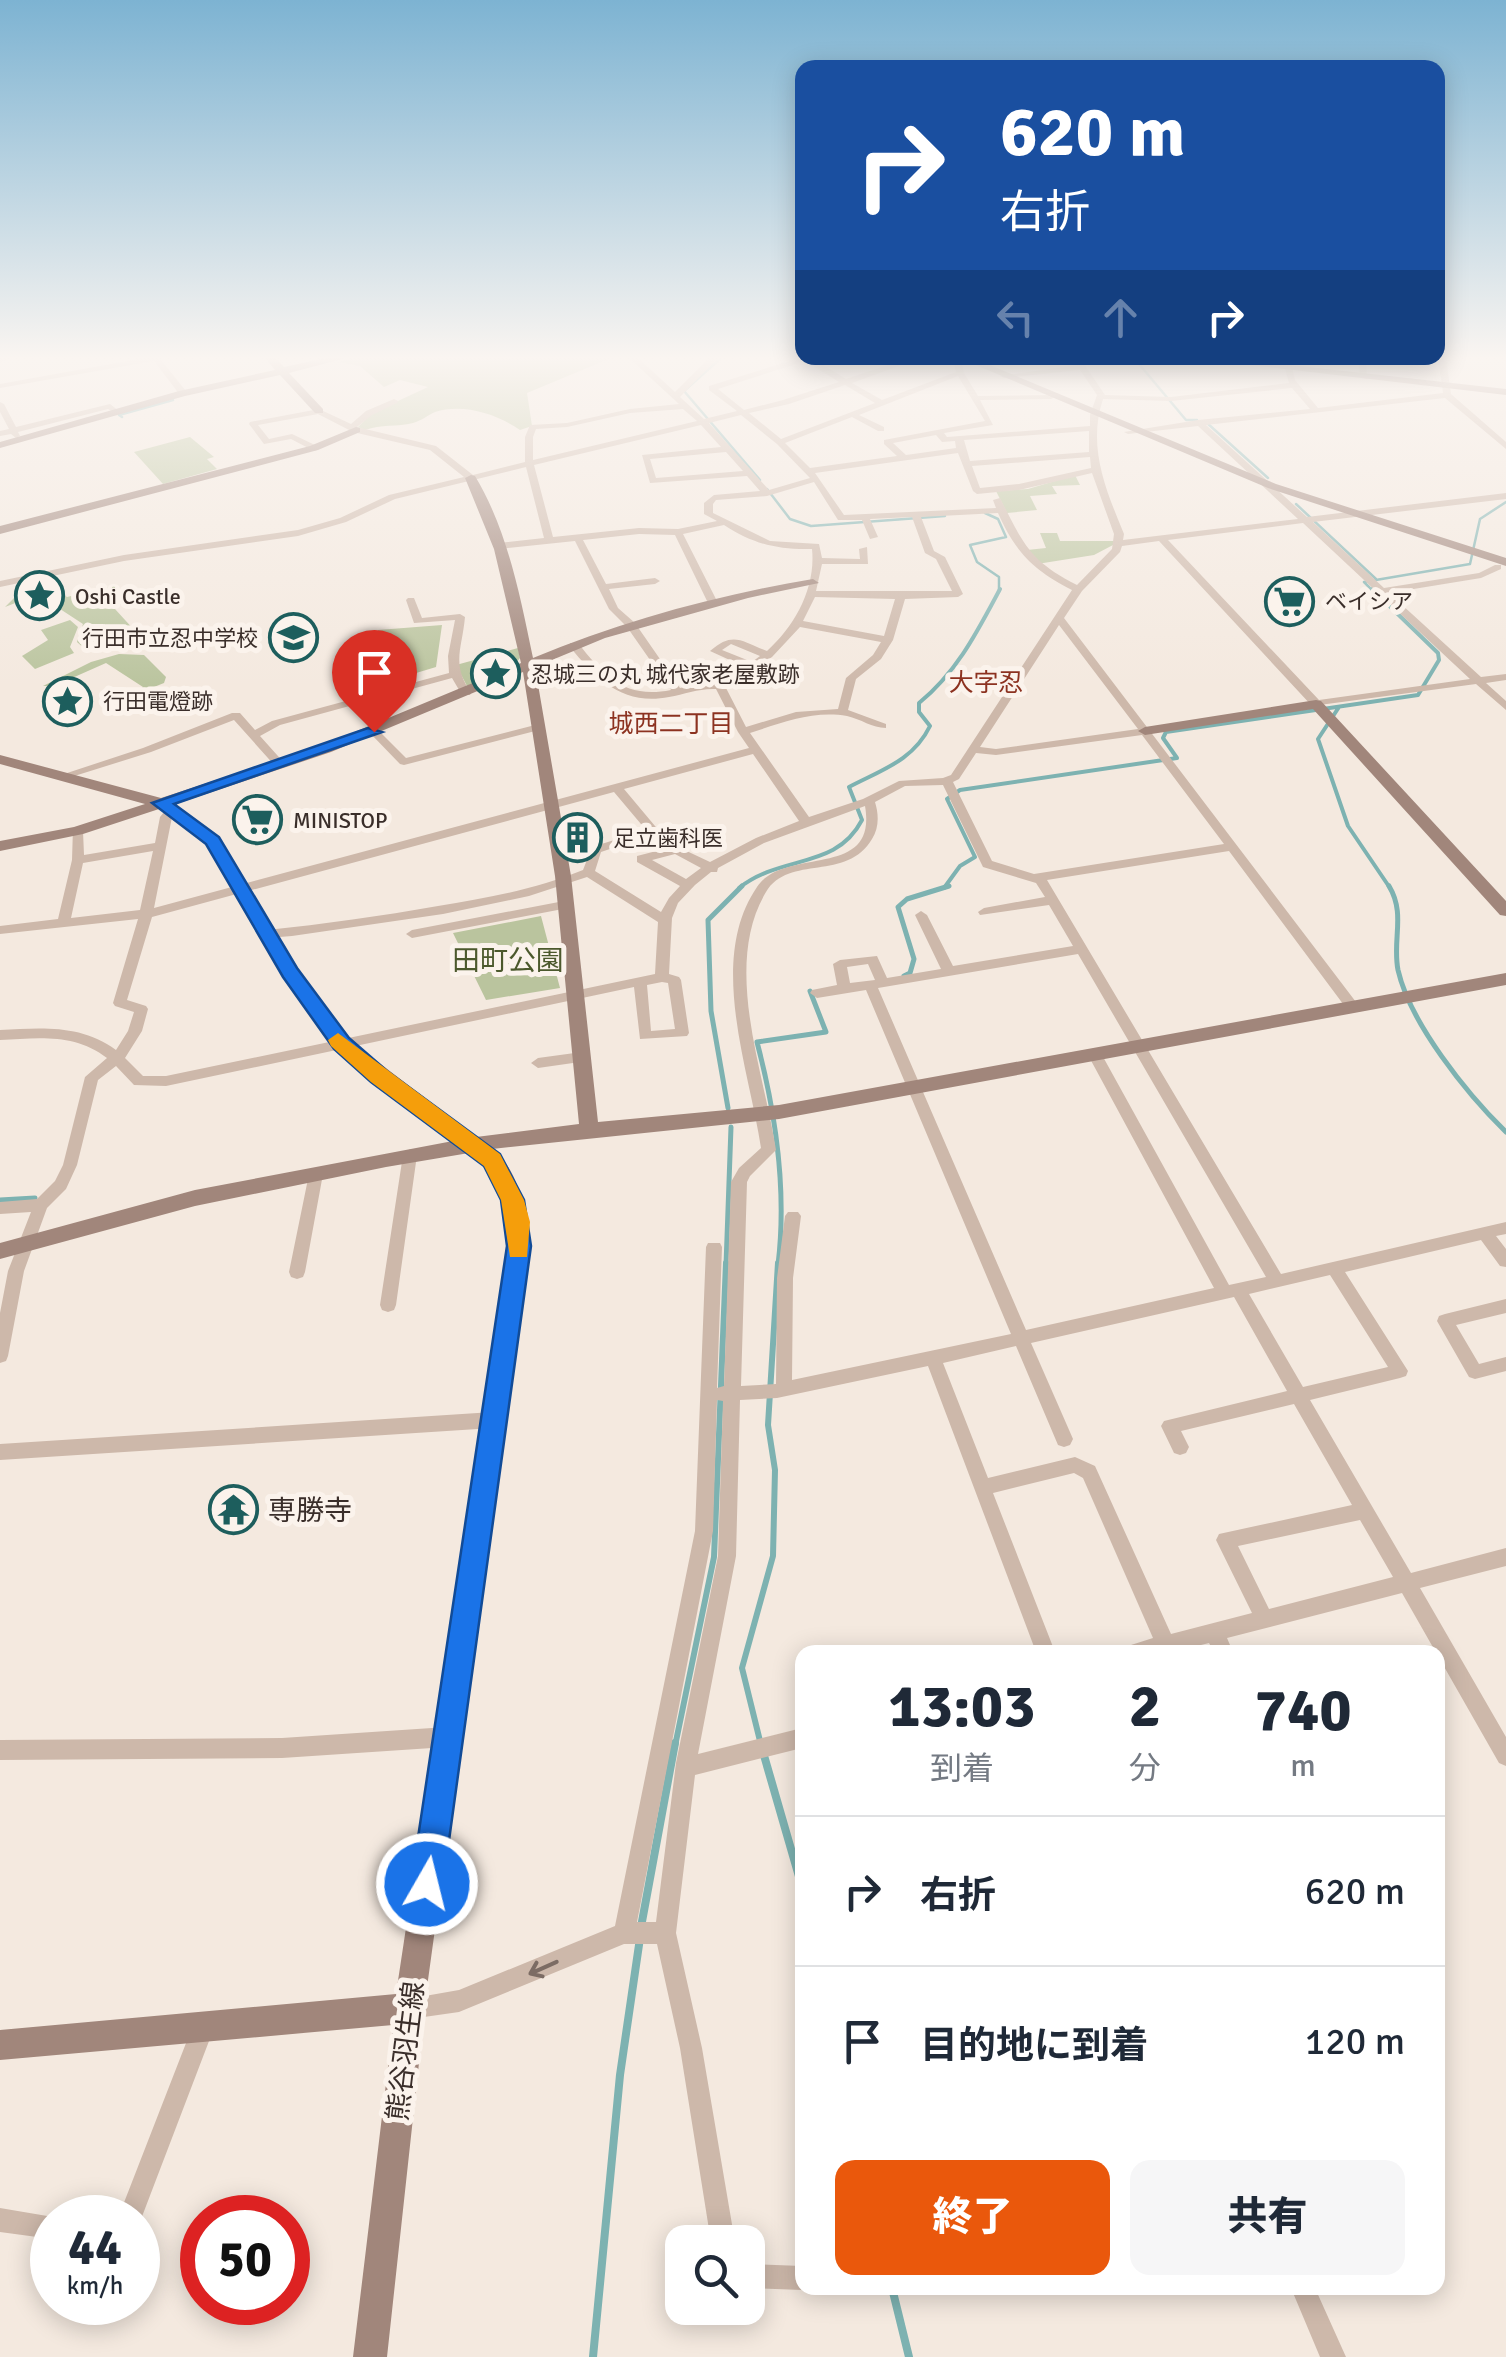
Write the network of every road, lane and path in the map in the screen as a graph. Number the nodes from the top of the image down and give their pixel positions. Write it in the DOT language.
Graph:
graph roads {
  1 [pos="237,468"];
  2 [pos="458,468"];
  3 [pos="510,468"];
  4 [pos="531,468"];
  5 [pos="649,468"];
  6 [pos="745,468"];
  7 [pos="805,468"];
  8 [pos="850,468"];
  9 [pos="967,468"];
  10 [pos="1014,468"];
  11 [pos="1223,468"];
  12 [pos="1252,468"];
  13 [pos="1096,470"];
  14 [pos="750,474"];
  15 [pos="812,475"];
  16 [pos="471,478"];
  17 [pos="1025,485"];
  18 [pos="993,490"];
  19 [pos="1276,490"];
  20 [pos="767,493"];
  21 [pos="1506,496"];
  22 [pos="1002,510"];
  23 [pos="916,515"];
  24 [pos="1347,516"];
  25 [pos="865,517"];
  26 [pos="1312,520"];
  27 [pos="726,522"];
  28 [pos="0,530"];
  29 [pos="678,532"];
  30 [pos="578,538"];
  31 [pos="873,538"];
  32 [pos="1162,539"];
  33 [pos="549,540"];
  34 [pos="1120,543"];
  35 [pos="499,546"];
  36 [pos="864,550"];
  37 [pos="818,562"];
  38 [pos="1503,566"];
  39 [pos="654,581"];
  40 [pos="0,584"];
  41 [pos="602,587"];
  42 [pos="813,588"];
  43 [pos="1078,589"];
  44 [pos="1387,590"];
  45 [pos="901,596"];
  46 [pos="412,600"];
  47 [pos="713,603"];
  48 [pos="1060,619"];
  49 [pos="800,624"];
  50 [pos="631,625"];
  51 [pos="888,640"];
  52 [pos="574,645"];
  53 [pos="768,655"];
  54 [pos="529,666"];
  55 [pos="752,666"];
  56 [pos="452,675"];
  57 [pos="1506,676"];
  58 [pos="1482,680"];
  59 [pos="720,687"];
  60 [pos="678,692"];
  61 [pos="466,693"];
  62 [pos="1506,696"];
  63 [pos="1316,704"];
  64 [pos="1506,708"];
  65 [pos="843,710"];
  66 [pos="539,726"];
  67 [pos="882,726"];
  68 [pos="1146,731"];
  69 [pos="374,732"];
  70 [pos="743,732"];
  71 [pos="253,735"];
  72 [pos="756,750"];
  73 [pos="974,750"];
  74 [pos="0,758"];
  75 [pos="280,764"];
  76 [pos="64,776"];
  77 [pos="947,782"];
  78 [pos="616,787"];
  79 [pos="869,801"];
  80 [pos="552,804"];
  81 [pos="167,806"];
  82 [pos="806,822"];
  83 [pos="77,831"];
  84 [pos="0,846"];
  85 [pos="160,846"];
  86 [pos="1232,846"];
  87 [pos="78,860"];
  88 [pos="712,869"];
  89 [pos="588,872"];
  90 [pos="1038,877"];
  91 [pos="561,884"];
  92 [pos="243,886"];
  93 [pos="689,886"];
  94 [pos="1053,900"];
  95 [pos="564,905"];
  96 [pos="1506,911"];
  97 [pos="984,912"];
  98 [pos="146,914"];
  99 [pos="921,915"];
  100 [pos="665,920"];
  101 [pos="63,924"];
  102 [pos="0,930"];
  103 [pos="267,934"];
  104 [pos="412,934"];
  105 [pos="1082,949"];
  106 [pos="949,972"];
  107 [pos="662,977"];
  108 [pos="1506,979"];
  109 [pos="640,982"];
  110 [pos="876,984"];
  111 [pos="844,989"];
  112 [pos="577,994"];
  113 [pos="817,994"];
  114 [pos="1354,1009"];
  115 [pos="0,1035"];
  116 [pos="341,1044"];
  117 [pos="1140,1047"];
  118 [pos="1095,1055"];
  119 [pos="582,1057"];
  120 [pos="119,1058"];
  121 [pos="538,1063"];
  122 [pos="913,1088"];
  123 [pos="771,1113"];
  124 [pos="589,1132"];
  125 [pos="472,1144"];
  126 [pos="410,1155"];
  127 [pos="316,1174"];
  128 [pos="42,1205"];
  129 [pos="0,1208"];
  130 [pos="793,1216"];
  131 [pos="1506,1228"];
  132 [pos="1485,1234"];
  133 [pos="26,1243"];
  134 [pos="714,1247"];
  135 [pos="0,1251"];
  136 [pos="1506,1261"];
  137 [pos="1334,1268"];
  138 [pos="297,1272"];
  139 [pos="1277,1281"];
  140 [pos="1231,1291"];
  141 [pos="388,1305"];
  142 [pos="1506,1306"];
  143 [pos="1020,1338"];
  144 [pos="0,1356"];
  145 [pos="934,1358"];
  146 [pos="1506,1364"];
  147 [pos="776,1390"];
  148 [pos="720,1394"];
  149 [pos="1298,1396"];
  150 [pos="493,1420"];
  151 [pos="1064,1438"];
  152 [pos="1180,1448"];
  153 [pos="0,1452"];
  154 [pos="982,1488"];
  155 [pos="1363,1511"];
  156 [pos="1506,1557"];
  157 [pos="1410,1584"];
  158 [pos="1264,1618"];
  159 [pos="1214,1632"];
  160 [pos="1041,1645"];
  161 [pos="1166,1645"];
  162 [pos="1220,1645"];
  163 [pos="1444,1645"];
  164 [pos="1445,1647"];
  165 [pos="447,1736"];
  166 [pos="795,1740"];
  167 [pos="0,1750"];
  168 [pos="1506,1756"];
  169 [pos="686,1763"];
  170 [pos="642,1932"];
  171 [pos="410,2008"];
  172 [pos="202,2028"];
  173 [pos="0,2045"];
  174 [pos="139,2195"];
  175 [pos="0,2220"];
  176 [pos="30,2224"];
  177 [pos="720,2225"];
  178 [pos="765,2277"];
  179 [pos="795,2278"];
  180 [pos="1306,2295"];
  181 [pos="370,2357"];
  182 [pos="1333,2357"];
  1 -- 28 [label="street"];
  2 -- 16 [label="street"];
  3 -- 16 [label="street"];
  4 -- 33 [label="street"];
  5 -- 14 [label="street"];
  6 -- 14 [label="street"];
  7 -- 15 [label="street"];
  8 -- 15 [label="street"];
  9 -- 18 [label="street"];
  10 -- 17 [label="street"];
  11 -- 19 [label="street"];
  12 -- 19 [label="street"];
  13 -- 17 [label="street"];
  13 -- 34 [label="street"];
  14 -- 20 [label="street"];
  15 -- 20 [label="street"];
  15 -- 25 [label="street"];
  16 -- 35 [label="street"];
  16 -- 40 [label="street"];
  17 -- 18 [label="street"];
  18 -- 22 [label="street"];
  19 -- 24 [label="street"];
  19 -- 26 [label="street"];
  20 -- 27 [label="street"];
  21 -- 24 [label="street"];
  22 -- 23 [label="street"];
  22 -- 43 [label="street"];
  23 -- 25 [label="street"];
  23 -- 45 [label="street"];
  24 -- 26 [label="street"];
  24 -- 38 [label="street"];
  25 -- 31 [label="street"];
  26 -- 32 [label="street"];
  26 -- 44 [label="street"];
  27 -- 29 [label="street"];
  27 -- 37 [label="street"];
  29 -- 30 [label="street"];
  29 -- 47 [label="street"];
  30 -- 33 [label="street"];
  30 -- 41 [label="street"];
  32 -- 34 [label="street"];
  32 -- 63 [label="street"];
  33 -- 35 [label="street"];
  34 -- 43 [label="street"];
  35 -- 54 [label="street"];
  36 -- 37 [label="street"];
  37 -- 42 [label="street"];
  38 -- 44 [label="street"];
  39 -- 41 [label="street"];
  41 -- 50 [label="street"];
  42 -- 45 [label="street"];
  42 -- 47 [label="street"];
  42 -- 49 [label="street"];
  43 -- 48 [label="street"];
  44 -- 58 [label="street"];
  45 -- 51 [label="street"];
  46 -- 56 [label="street"];
  47 -- 50 [label="street"];
  48 -- 68 [label="street"];
  48 -- 73 [label="street"];
  49 -- 51 [label="street"];
  49 -- 53 [label="street"];
  50 -- 52 [label="street"];
  50 -- 60 [label="street"];
  51 -- 65 [label="street"];
  52 -- 54 [label="street"];
  52 -- 60 [label="street"];
  53 -- 55 [label="street"];
  53 -- 55 [label="street"];
  54 -- 61 [label="street"];
  54 -- 66 [label="street"];
  55 -- 59 [label="street"];
  56 -- 61 [label="street"];
  56 -- 71 [label="street"];
  57 -- 58 [label="street"];
  58 -- 62 [label="street"];
  58 -- 63 [label="street"];
  58 -- 64 [label="street"];
  59 -- 60 [label="street"];
  59 -- 70 [label="street"];
  61 -- 69 [label="street"];
  63 -- 68 [label="street"];
  63 -- 96 [label="street"];
  65 -- 67 [label="street"];
  65 -- 70 [label="street"];
  66 -- 69 [label="street"];
  66 -- 80 [label="street"];
  68 -- 73 [label="street"];
  68 -- 86 [label="street"];
  69 -- 75 [label="street"];
  70 -- 72 [label="street"];
  71 -- 75 [label="street"];
  71 -- 76 [label="street"];
  72 -- 78 [label="street"];
  72 -- 82 [label="street"];
  73 -- 77 [label="street"];
  74 -- 76 [label="street, 熊谷羽生線"];
  75 -- 81 [label="street"];
  76 -- 81 [label="street, 熊谷羽生線"];
  77 -- 79 [label="street"];
  77 -- 90 [label="street"];
  78 -- 80 [label="street"];
  78 -- 89 [label="street"];
  79 -- 82 [label="street"];
  79 -- 123 [label="street"];
  80 -- 91 [label="street"];
  80 -- 92 [label="street"];
  81 -- 83 [label="street"];
  81 -- 85 [label="street"];
  81 -- 92 [label="street, 熊谷羽生線"];
  82 -- 88 [label="street"];
  83 -- 84 [label="street"];
  83 -- 87 [label="street"];
  85 -- 87 [label="street"];
  85 -- 98 [label="street"];
  86 -- 90 [label="street"];
  86 -- 114 [label="street"];
  87 -- 101 [label="street"];
  88 -- 93 [label="street"];
  88 -- 93 [label="street"];
  89 -- 91 [label="street"];
  89 -- 100 [label="street"];
  90 -- 94 [label="street"];
  91 -- 95 [label="street"];
  91 -- 103 [label="street"];
  92 -- 98 [label="street"];
  92 -- 103 [label="street, 熊谷羽生線"];
  93 -- 100 [label="street"];
  94 -- 97 [label="street"];
  94 -- 105 [label="street"];
  95 -- 104 [label="street"];
  95 -- 112 [label="street"];
  98 -- 101 [label="street"];
  98 -- 120 [label="street"];
  99 -- 106 [label="street"];
  100 -- 107 [label="street"];
  101 -- 102 [label="street"];
  103 -- 116 [label="street, 熊谷羽生線"];
  105 -- 106 [label="street"];
  105 -- 117 [label="street"];
  106 -- 110 [label="street"];
  107 -- 109 [label="street"];
  107 -- 109 [label="street"];
  108 -- 114 [label="street"];
  109 -- 112 [label="street"];
  110 -- 111 [label="street"];
  110 -- 111 [label="street"];
  110 -- 122 [label="street"];
  111 -- 113 [label="street"];
  112 -- 116 [label="street"];
  112 -- 119 [label="street"];
  114 -- 117 [label="street"];
  115 -- 120 [label="street"];
  116 -- 120 [label="street"];
  116 -- 125 [label="street, 熊谷羽生線"];
  117 -- 118 [label="street"];
  117 -- 139 [label="street"];
  118 -- 122 [label="street"];
  118 -- 140 [label="street"];
  119 -- 121 [label="street"];
  119 -- 124 [label="street"];
  120 -- 128 [label="street"];
  122 -- 123 [label="street"];
  122 -- 143 [label="street"];
  123 -- 124 [label="street"];
  123 -- 148 [label="street"];
  124 -- 125 [label="street"];
  125 -- 126 [label="street"];
  125 -- 150 [label="street, 熊谷羽生線"];
  126 -- 127 [label="street"];
  126 -- 141 [label="street"];
  127 -- 133 [label="street"];
  127 -- 138 [label="street"];
  128 -- 129 [label="street"];
  128 -- 133 [label="street"];
  130 -- 147 [label="street"];
  131 -- 132 [label="street"];
  132 -- 136 [label="street"];
  132 -- 137 [label="street"];
  133 -- 135 [label="street"];
  133 -- 144 [label="street"];
  134 -- 148 [label="street"];
  137 -- 139 [label="street"];
  137 -- 149 [label="street"];
  139 -- 140 [label="street"];
  140 -- 143 [label="street"];
  140 -- 149 [label="street"];
  142 -- 146 [label="street"];
  143 -- 145 [label="street"];
  143 -- 151 [label="street"];
  145 -- 147 [label="street"];
  145 -- 154 [label="street"];
  147 -- 148 [label="street"];
  148 -- 169 [label="street"];
  148 -- 170 [label="street"];
  149 -- 152 [label="street"];
  149 -- 155 [label="street"];
  150 -- 153 [label="street"];
  150 -- 165 [label="street, 熊谷羽生線"];
  154 -- 160 [label="street"];
  154 -- 161 [label="street"];
  155 -- 157 [label="street"];
  155 -- 158 [label="street"];
  156 -- 157 [label="street"];
  157 -- 158 [label="street"];
  157 -- 163 [label="street"];
  158 -- 159 [label="street"];
  159 -- 161 [label="street"];
  159 -- 162 [label="street"];
  164 -- 168 [label="street"];
  165 -- 167 [label="street"];
  165 -- 171 [label="street, 熊谷羽生線"];
  166 -- 169 [label="street"];
  169 -- 170 [label="street"];
  170 -- 171 [label="street, one-way"];
  170 -- 177 [label="street"];
  171 -- 172 [label="street"];
  171 -- 181 [label="street, 熊谷羽生線"];
  172 -- 173 [label="street"];
  172 -- 174 [label="street"];
  175 -- 176 [label="street"];
  178 -- 179 [label="street"];
  180 -- 182 [label="street"];
}
